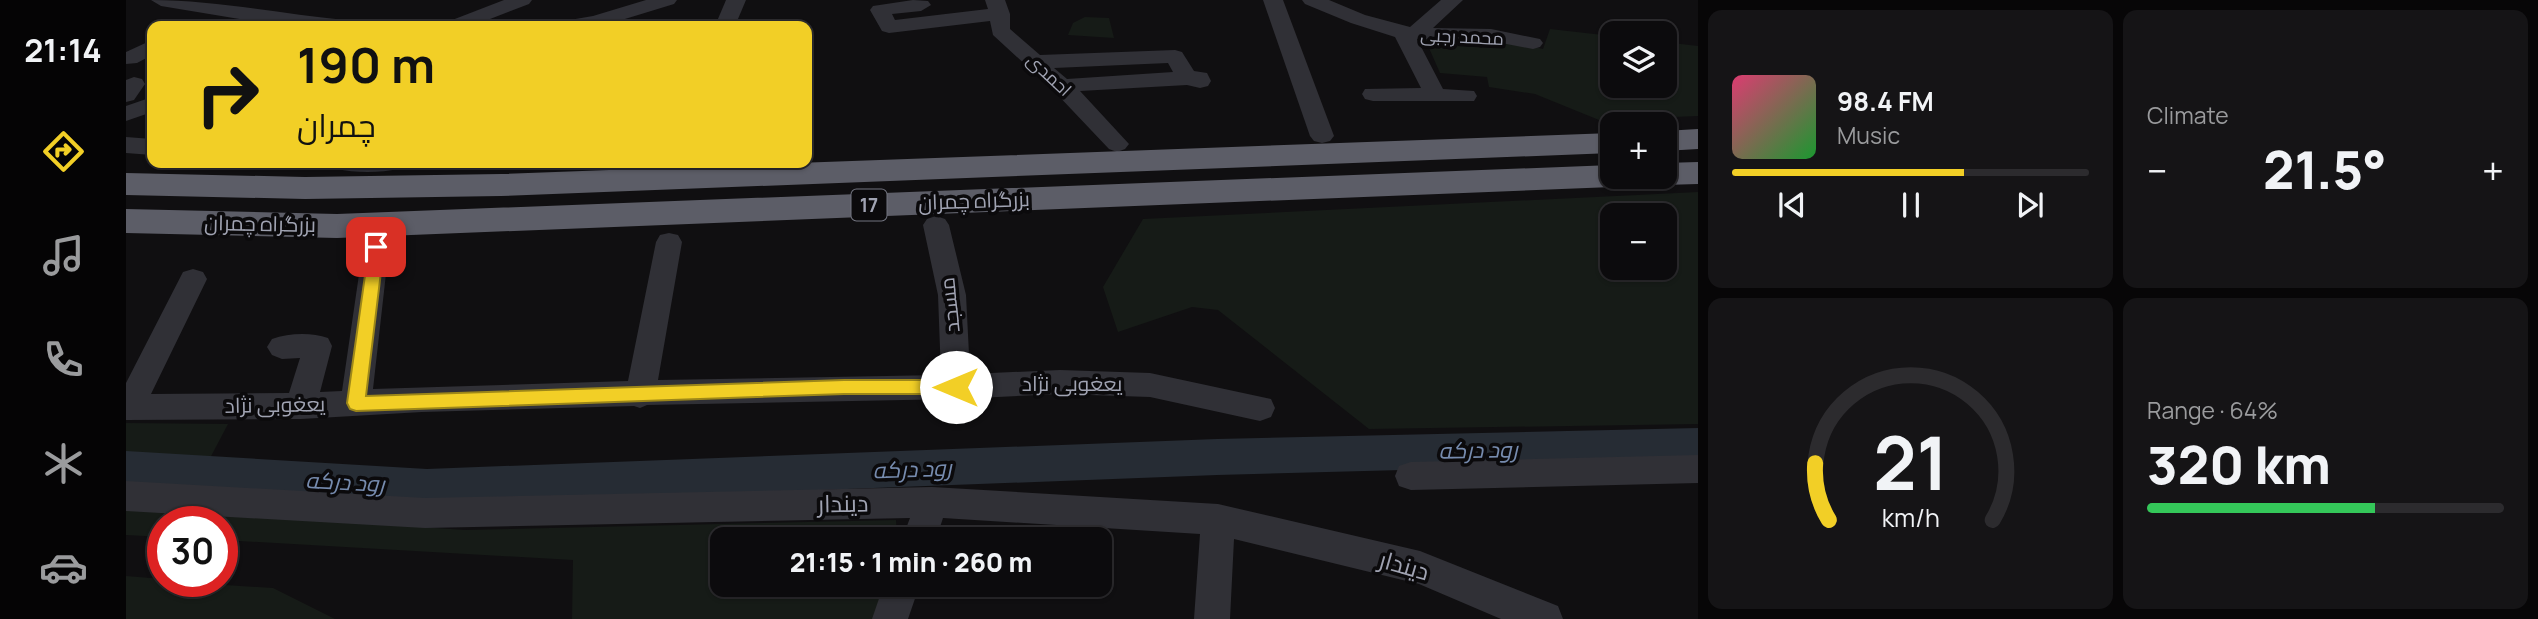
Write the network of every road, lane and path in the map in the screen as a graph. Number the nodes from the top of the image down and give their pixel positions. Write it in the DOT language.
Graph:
graph roads {
  1 [pos="161,0"];
  2 [pos="315,0"];
  3 [pos="468,0"];
  4 [pos="522,0"];
  5 [pos="667,0"];
  6 [pos="736,0"];
  7 [pos="1273,0"];
  8 [pos="1452,0"];
  9 [pos="1320,1"];
  10 [pos="920,5"];
  11 [pos="998,7"];
  12 [pos="268,21"];
  13 [pos="287,21"];
  14 [pos="448,21"];
  15 [pos="467,21"];
  16 [pos="606,21"];
  17 [pos="727,21"];
  18 [pos="1408,34"];
  19 [pos="1534,43"];
  20 [pos="147,49"];
  21 [pos="130,59"];
  22 [pos="1035,62"];
  23 [pos="1062,86"];
  24 [pos="1373,94"];
  25 [pos="1436,95"];
  26 [pos="1466,96"];
  27 [pos="147,106"];
  28 [pos="126,114"];
  29 [pos="1322,136"];
  30 [pos="1698,139"];
  31 [pos="1677,140"];
  32 [pos="1600,143"];
  33 [pos="1117,144"];
  34 [pos="126,145"];
  35 [pos="147,147"];
  36 [pos="1698,173"];
  37 [pos="1677,174"];
  38 [pos="1600,176"];
  39 [pos="126,184"];
  40 [pos="126,221"];
  41 [pos="936,225"];
  42 [pos="669,242"];
  43 [pos="376,247"];
  44 [pos="193,279"];
  45 [pos="282,347"];
  46 [pos="956,387"];
  47 [pos="640,395"];
  48 [pos="356,403"];
  49 [pos="301,406"];
  50 [pos="127,407"];
  51 [pos="1260,408"];
  52 [pos="1698,469"];
  53 [pos="1411,476"];
  54 [pos="126,496"];
  55 [pos="932,502"];
  56 [pos="1219,520"];
  57 [pos="923,527"];
  58 [pos="898,597"];
  59 [pos="890,619"];
  60 [pos="1212,619"];
  61 [pos="1545,619"];
  1 -- 12 [label="street"];
  2 -- 13 [label="street"];
  3 -- 14 [label="street"];
  4 -- 15 [label="street"];
  5 -- 16 [label="street"];
  6 -- 17 [label="street"];
  7 -- 29 [label="street"];
  8 -- 18 [label="street"];
  9 -- 18 [label="street, محمد رجبی"];
  10 -- 11 [label="street"];
  11 -- 22 [label="street, احمدی"];
  18 -- 19 [label="street, محمد رجبی"];
  18 -- 25 [label="street"];
  20 -- 21 [label="street"];
  22 -- 23 [label="street, احمدی"];
  22 -- 23 [label="street"];
  23 -- 33 [label="street, احمدی"];
  24 -- 25 [label="street"];
  25 -- 26 [label="street"];
  27 -- 28 [label="street"];
  30 -- 31 [label="highway"];
  32 -- 39 [label="highway, بزرگراه چمران / 17"];
  34 -- 35 [label="street"];
  36 -- 37 [label="highway"];
  38 -- 40 [label="highway, بزرگراه چمران / 17"];
  41 -- 46 [label="street, مسجد"];
  42 -- 47 [label="street"];
  43 -- 48 [label="street"];
  44 -- 50 [label="street"];
  45 -- 49 [label="street"];
  46 -- 47 [label="street, یعغوبی نژاد"];
  46 -- 51 [label="street, یعغوبی نژاد"];
  47 -- 48 [label="street, یعغوبی نژاد"];
  48 -- 49 [label="street, یعغوبی نژاد"];
  49 -- 50 [label="street, یعغوبی نژاد"];
  52 -- 53 [label="street"];
  54 -- 55 [label="street, دیندار"];
  55 -- 56 [label="street, دیندار"];
  55 -- 57 [label="street"];
  56 -- 60 [label="street"];
  56 -- 61 [label="street, دیندار"];
  58 -- 59 [label="street"];
}
